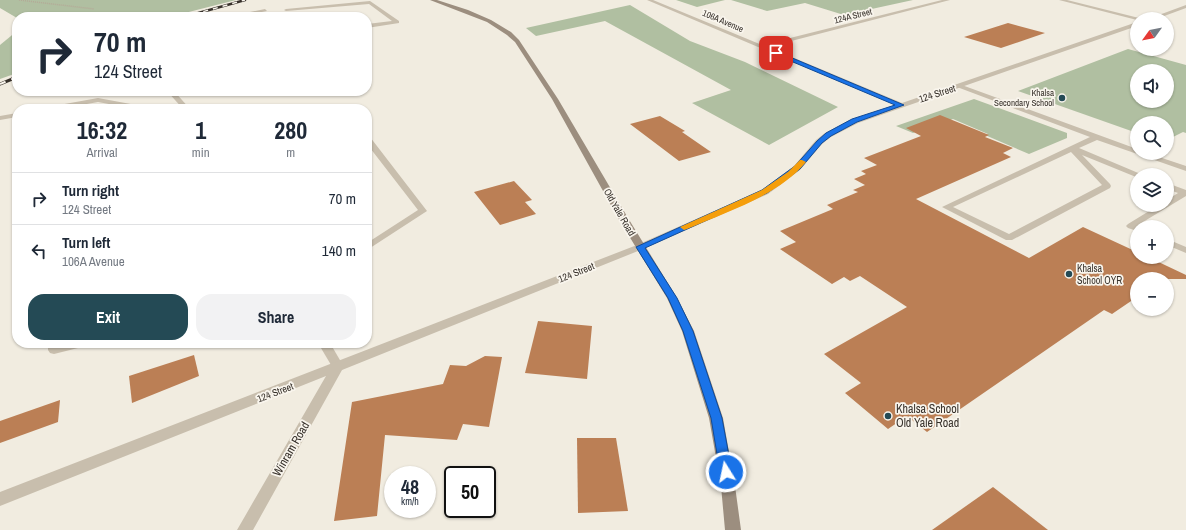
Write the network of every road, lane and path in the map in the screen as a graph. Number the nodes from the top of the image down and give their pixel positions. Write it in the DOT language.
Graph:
graph roads {
  1 [pos="19,0"];
  2 [pos="432,0"];
  3 [pos="649,0"];
  4 [pos="948,0"];
  5 [pos="1061,0"];
  6 [pos="1186,6"];
  7 [pos="94,9"];
  8 [pos="265,10"];
  9 [pos="286,10"];
  10 [pos="255,12"];
  11 [pos="1170,12"];
  12 [pos="1130,17"];
  13 [pos="372,25"];
  14 [pos="1130,26"];
  15 [pos="762,47"];
  16 [pos="959,86"];
  17 [pos="175,96"];
  18 [pos="76,104"];
  19 [pos="120,104"];
  20 [pos="182,104"];
  21 [pos="901,105"];
  22 [pos="12,116"];
  23 [pos="0,118"];
  24 [pos="1097,137"];
  25 [pos="372,145"];
  26 [pos="1072,149"];
  27 [pos="1130,150"];
  28 [pos="1159,160"];
  29 [pos="1186,169"];
  30 [pos="1130,172"];
  31 [pos="1174,189"];
  32 [pos="1186,193"];
  33 [pos="1174,200"];
  34 [pos="1154,212"];
  35 [pos="1141,220"];
  36 [pos="372,244"];
  37 [pos="1174,245"];
  38 [pos="640,247"];
  39 [pos="1186,250"];
  40 [pos="54,348"];
  41 [pos="62,348"];
  42 [pos="327,348"];
  43 [pos="338,367"];
  44 [pos="0,499"];
  45 [pos="245,530"];
  46 [pos="733,530"];
  1 -- 7 [label="path"];
  2 -- 38 [label="main road, Old Yale Road"];
  3 -- 15 [label="street, 106A Avenue"];
  4 -- 15 [label="street, 124A Street"];
  5 -- 12 [label="street"];
  6 -- 11 [label="street"];
  8 -- 10 [label="street"];
  9 -- 13 [label="street"];
  14 -- 16 [label="street, 124 Street"];
  15 -- 21 [label="street, 106A Avenue"];
  16 -- 21 [label="street, 124 Street"];
  16 -- 24 [label="street"];
  17 -- 20 [label="street"];
  18 -- 19 [label="street"];
  21 -- 38 [label="street, 124 Street"];
  22 -- 23 [label="street"];
  24 -- 26 [label="street"];
  24 -- 27 [label="street"];
  25 -- 36 [label="street"];
  26 -- 26 [label="street"];
  26 -- 30 [label="street"];
  28 -- 29 [label="street"];
  31 -- 32 [label="street"];
  32 -- 33 [label="street"];
  34 -- 35 [label="street"];
  37 -- 39 [label="street"];
  38 -- 43 [label="street, 124 Street"];
  38 -- 46 [label="main road, Old Yale Road"];
  40 -- 41 [label="street"];
  42 -- 43 [label="street"];
  43 -- 44 [label="street, 124 Street"];
  43 -- 45 [label="street, Winram Road"];
}
